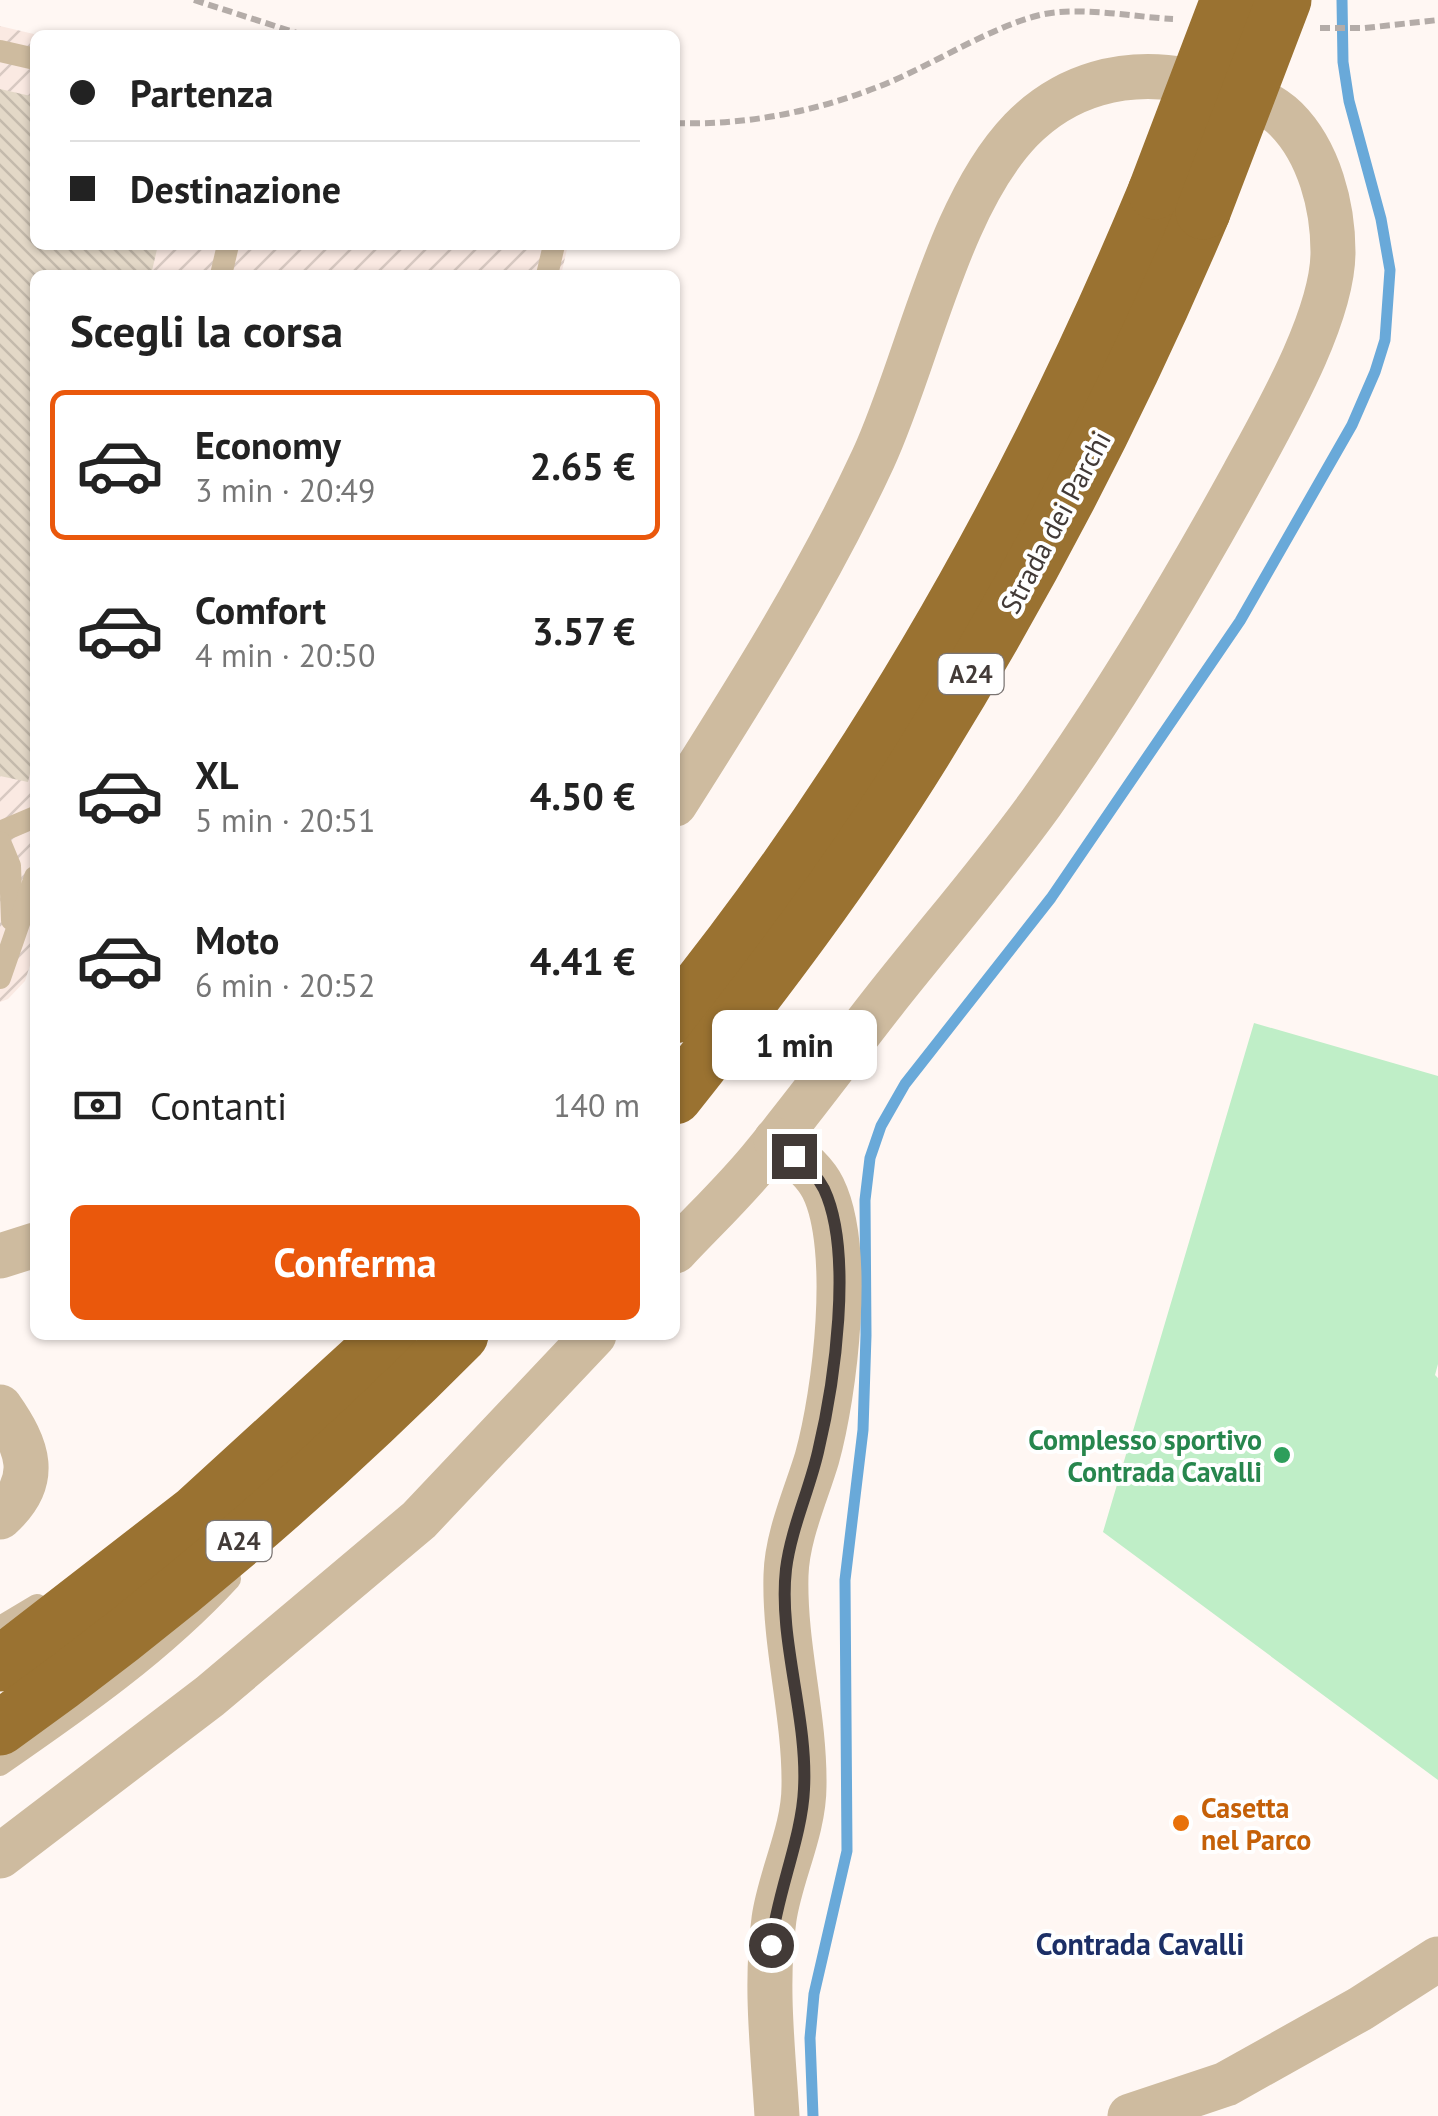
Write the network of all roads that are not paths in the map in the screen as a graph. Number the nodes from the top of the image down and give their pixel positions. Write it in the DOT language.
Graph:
graph roads {
  1 [pos="1206,10"];
  2 [pos="1304,18"];
  3 [pos="0,51"];
  4 [pos="30,58"];
  5 [pos="1179,202"];
  6 [pos="680,796"];
  7 [pos="30,819"];
  8 [pos="0,832"];
  9 [pos="0,842"];
  10 [pos="30,892"];
  11 [pos="12,944"];
  12 [pos="0,978"];
  13 [pos="680,1009"];
  14 [pos="680,1092"];
  15 [pos="776,1140"];
  16 [pos="680,1246"];
  17 [pos="30,1247"];
  18 [pos="0,1256"];
  19 [pos="385,1340"];
  20 [pos="456,1340"];
  21 [pos="589,1340"];
  22 [pos="0,1407"];
  23 [pos="386,1411"];
  24 [pos="195,1512"];
  25 [pos="0,1517"];
  26 [pos="0,1627"];
  27 [pos="0,1664"];
  28 [pos="0,1728"];
  29 [pos="0,1765"];
  30 [pos="0,1856"];
  31 [pos="1438,1959"];
  32 [pos="777,2116"];
  33 [pos="1130,2116"];
  1 -- 5 [label="highway, Strada dei Parchi / A24, bridge"];
  2 -- 5 [label="highway, Strada dei Parchi / A24, bridge"];
  3 -- 4 [label="lane"];
  5 -- 13 [label="highway, Strada dei Parchi / A24"];
  5 -- 14 [label="highway, Strada dei Parchi / A24"];
  6 -- 15 [label="street"];
  7 -- 8 [label="lane"];
  9 -- 11 [label="lane"];
  10 -- 11 [label="lane"];
  11 -- 12 [label="lane"];
  15 -- 16 [label="street"];
  15 -- 32 [label="street"];
  17 -- 18 [label="street"];
  19 -- 24 [label="highway, A24"];
  20 -- 23 [label="highway, A24"];
  21 -- 30 [label="street"];
  22 -- 25 [label="street"];
  23 -- 28 [label="highway, A24"];
  23 -- 29 [label="lane"];
  24 -- 26 [label="lane"];
  24 -- 27 [label="highway, A24"];
  31 -- 33 [label="street"];
}
